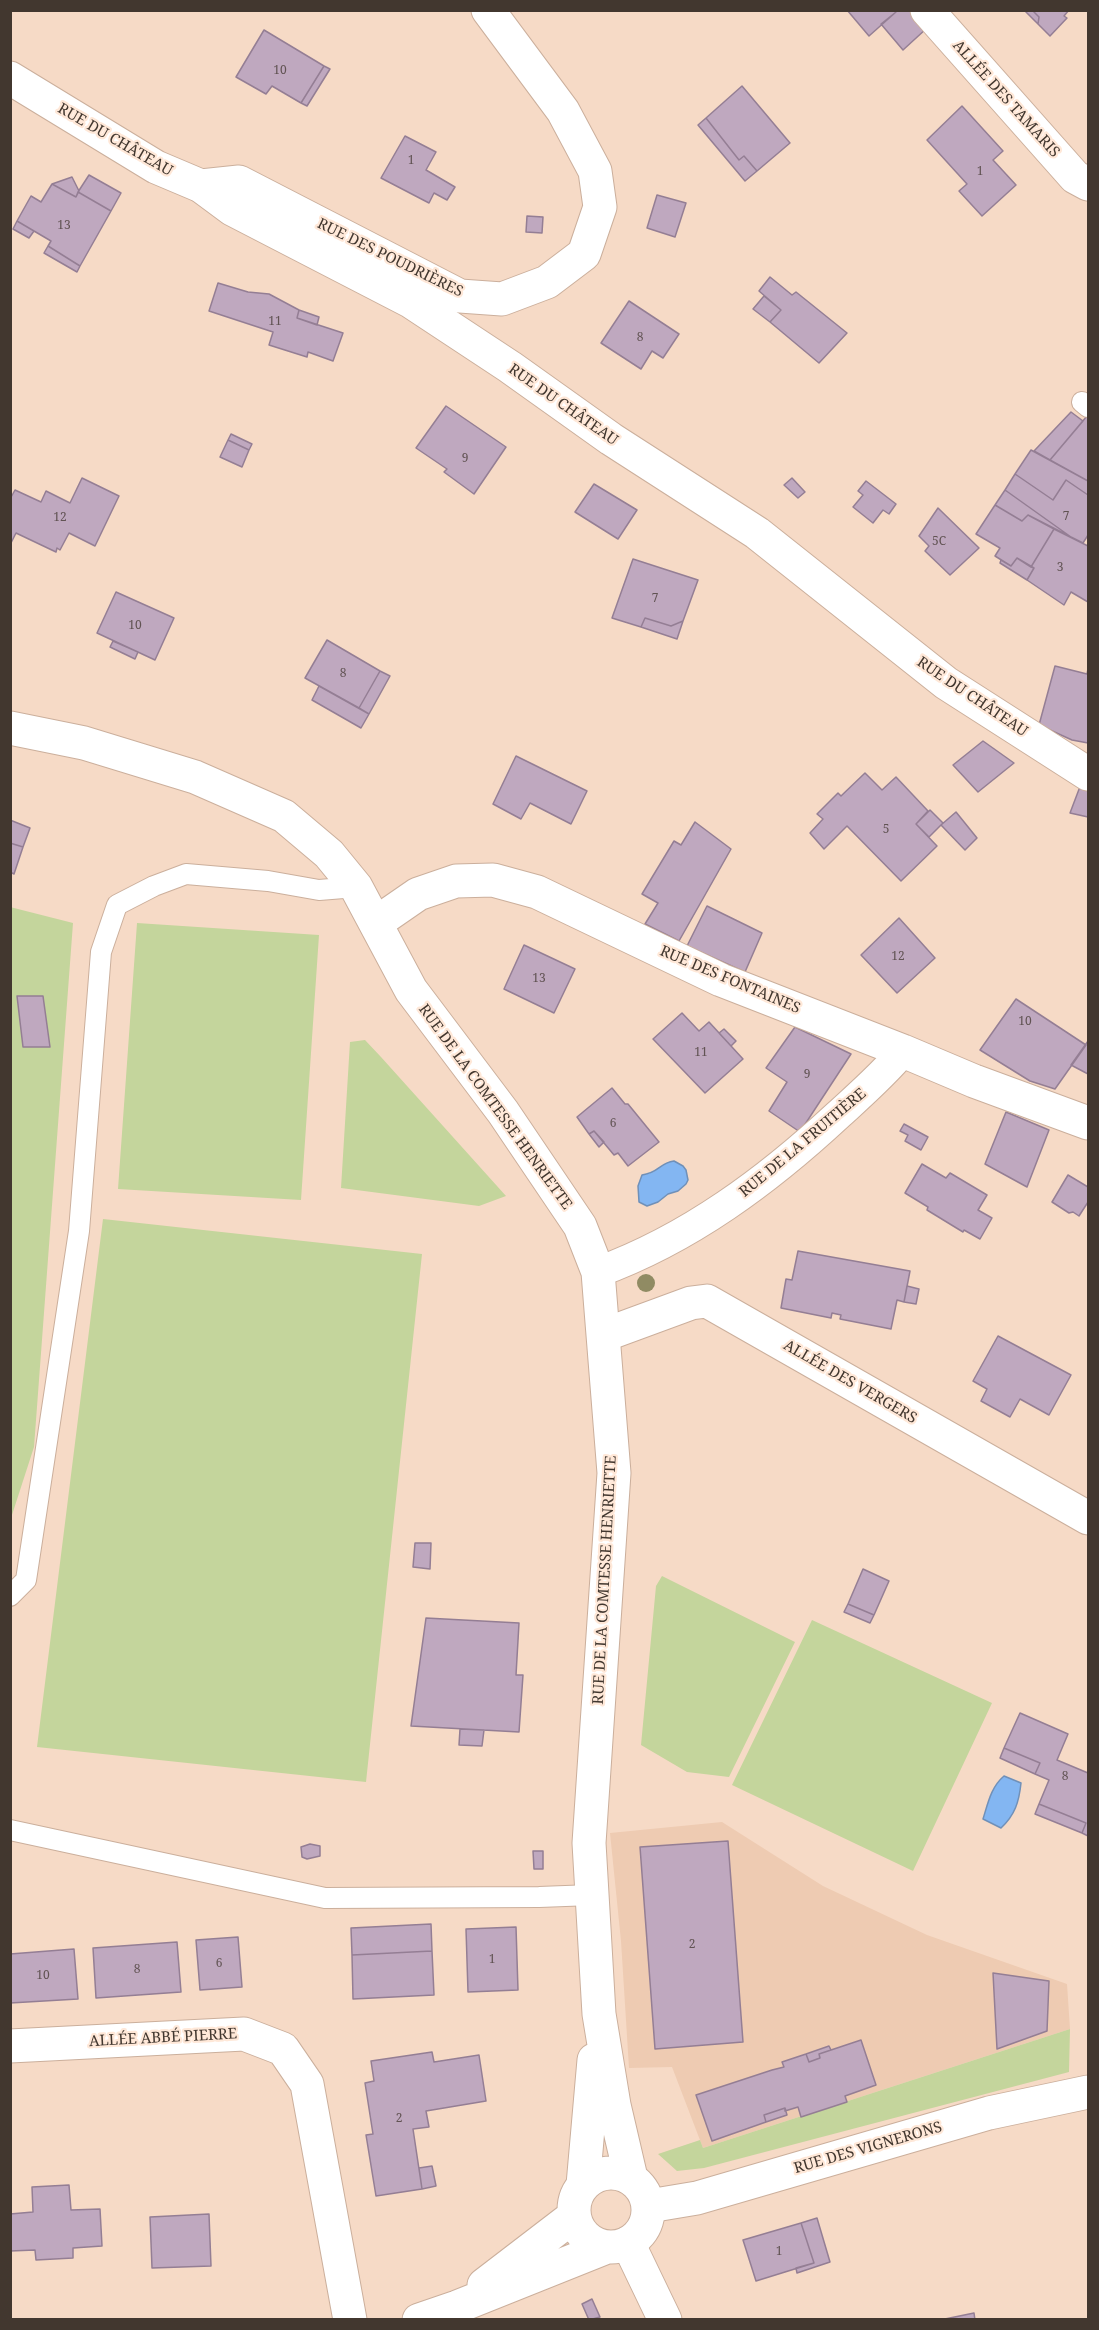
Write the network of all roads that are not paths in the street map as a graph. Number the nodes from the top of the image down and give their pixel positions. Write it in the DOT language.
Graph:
graph roads {
  1 [pos="488,10"];
  2 [pos="927,10"];
  3 [pos="10,78"];
  4 [pos="1089,184"];
  5 [pos="201,186"];
  6 [pos="10,728"];
  7 [pos="1089,774"];
  8 [pos="356,887"];
  9 [pos="376,923"];
  10 [pos="903,1051"];
  11 [pos="1089,1123"];
  12 [pos="598,1272"];
  13 [pos="604,1335"];
  14 [pos="1089,1518"];
  15 [pos="10,1596"];
  16 [pos="10,1830"];
  17 [pos="592,1895"];
  18 [pos="599,2014"];
  19 [pos="10,2046"];
  20 [pos="1089,2092"];
  21 [pos="631,2178"];
  22 [pos="579,2200"];
  23 [pos="649,2206"];
  24 [pos="618,2245"];
  25 [pos="457,2307"];
  26 [pos="350,2319"];
  27 [pos="418,2319"];
  28 [pos="665,2319"];
  1 -- 5 [label="street, RUE DES POUDRIÈRES"];
  2 -- 4 [label="street, ALLÉE DES TAMARIS"];
  3 -- 5 [label="street, RUE DU CHÂTEAU"];
  5 -- 7 [label="street, RUE DU CHÂTEAU"];
  6 -- 8 [label="street, RUE DE LA COMTESSE HENRIETTE"];
  8 -- 9 [label="street, RUE DE LA COMTESSE HENRIETTE"];
  8 -- 15 [label="lane"];
  9 -- 10 [label="street, RUE DES FONTAINES"];
  9 -- 12 [label="street, RUE DE LA COMTESSE HENRIETTE"];
  10 -- 11 [label="street, RUE DES FONTAINES"];
  10 -- 12 [label="street, RUE DE LA FRUITIÈRE"];
  12 -- 13 [label="street, RUE DE LA COMTESSE HENRIETTE"];
  13 -- 14 [label="street, ALLÉE DES VERGERS"];
  13 -- 17 [label="street, RUE DE LA COMTESSE HENRIETTE"];
  16 -- 17 [label="lane"];
  17 -- 18 [label="street, RUE DE LA COMTESSE HENRIETTE"];
  18 -- 21 [label="street, RUE DE LA COMTESSE HENRIETTE"];
  18 -- 22 [label="street, RUE DE LA COMTESSE HENRIETTE"];
  19 -- 26 [label="street, ALLÉE ABBÉ PIERRE"];
  20 -- 23 [label="street, RUE DES VIGNERONS"];
  21 -- 22 [label="street"];
  21 -- 23 [label="street"];
  22 -- 24 [label="street"];
  22 -- 25 [label="street"];
  23 -- 24 [label="street"];
  24 -- 25 [label="street"];
  24 -- 28 [label="street"];
  25 -- 27 [label="street"];
}
